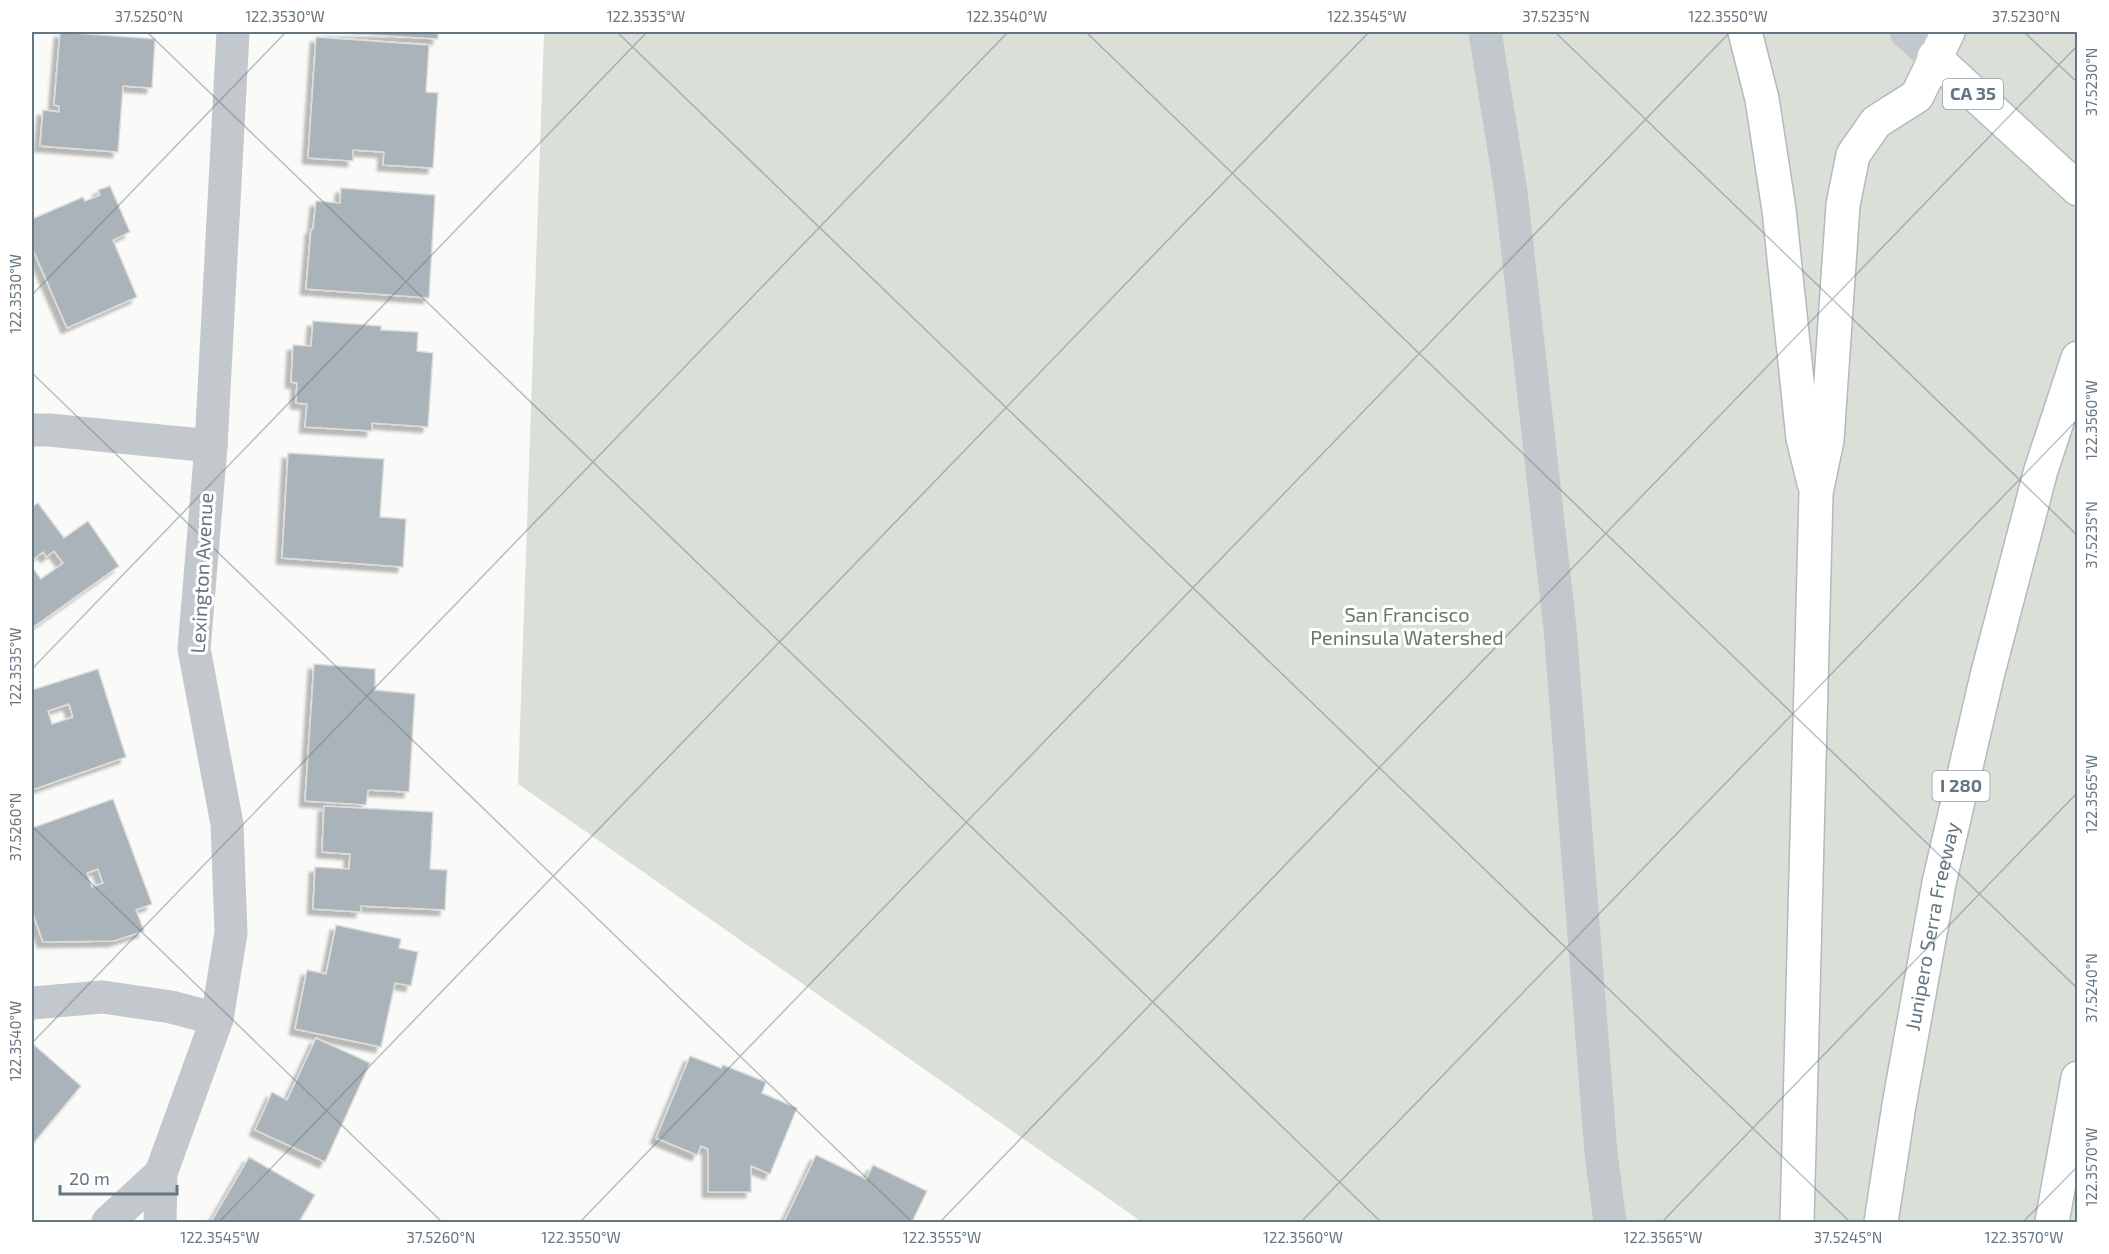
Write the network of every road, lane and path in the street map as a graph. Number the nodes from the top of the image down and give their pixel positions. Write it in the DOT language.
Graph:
graph roads {
  1 [pos="233,32"];
  2 [pos="1485,32"];
  3 [pos="1744,32"];
  4 [pos="1906,32"];
  5 [pos="1941,44"];
  6 [pos="2078,189"];
  7 [pos="2078,358"];
  8 [pos="32,430"];
  9 [pos="211,446"];
  10 [pos="1816,493"];
  11 [pos="32,1003"];
  12 [pos="217,1018"];
  13 [pos="2078,1078"];
  14 [pos="161,1173"];
  15 [pos="108,1222"];
  16 [pos="160,1222"];
  17 [pos="1610,1222"];
  18 [pos="1797,1222"];
  19 [pos="1881,1222"];
  20 [pos="2052,1222"];
  1 -- 9 [label="street, Lexington Avenue"];
  2 -- 17 [label="street"];
  3 -- 10 [label="main road"];
  4 -- 5 [label="street"];
  5 -- 6 [label="main road, CA 35"];
  5 -- 10 [label="main road"];
  7 -- 19 [label="main road, Junipero Serra Freeway / I 280"];
  8 -- 9 [label="street"];
  9 -- 12 [label="street, Lexington Avenue"];
  10 -- 18 [label="main road"];
  11 -- 12 [label="street"];
  12 -- 14 [label="street, Lexington Avenue"];
  13 -- 20 [label="main road"];
  14 -- 15 [label="street, Lexington Avenue"];
  14 -- 16 [label="street, Lexington Avenue"];
}
